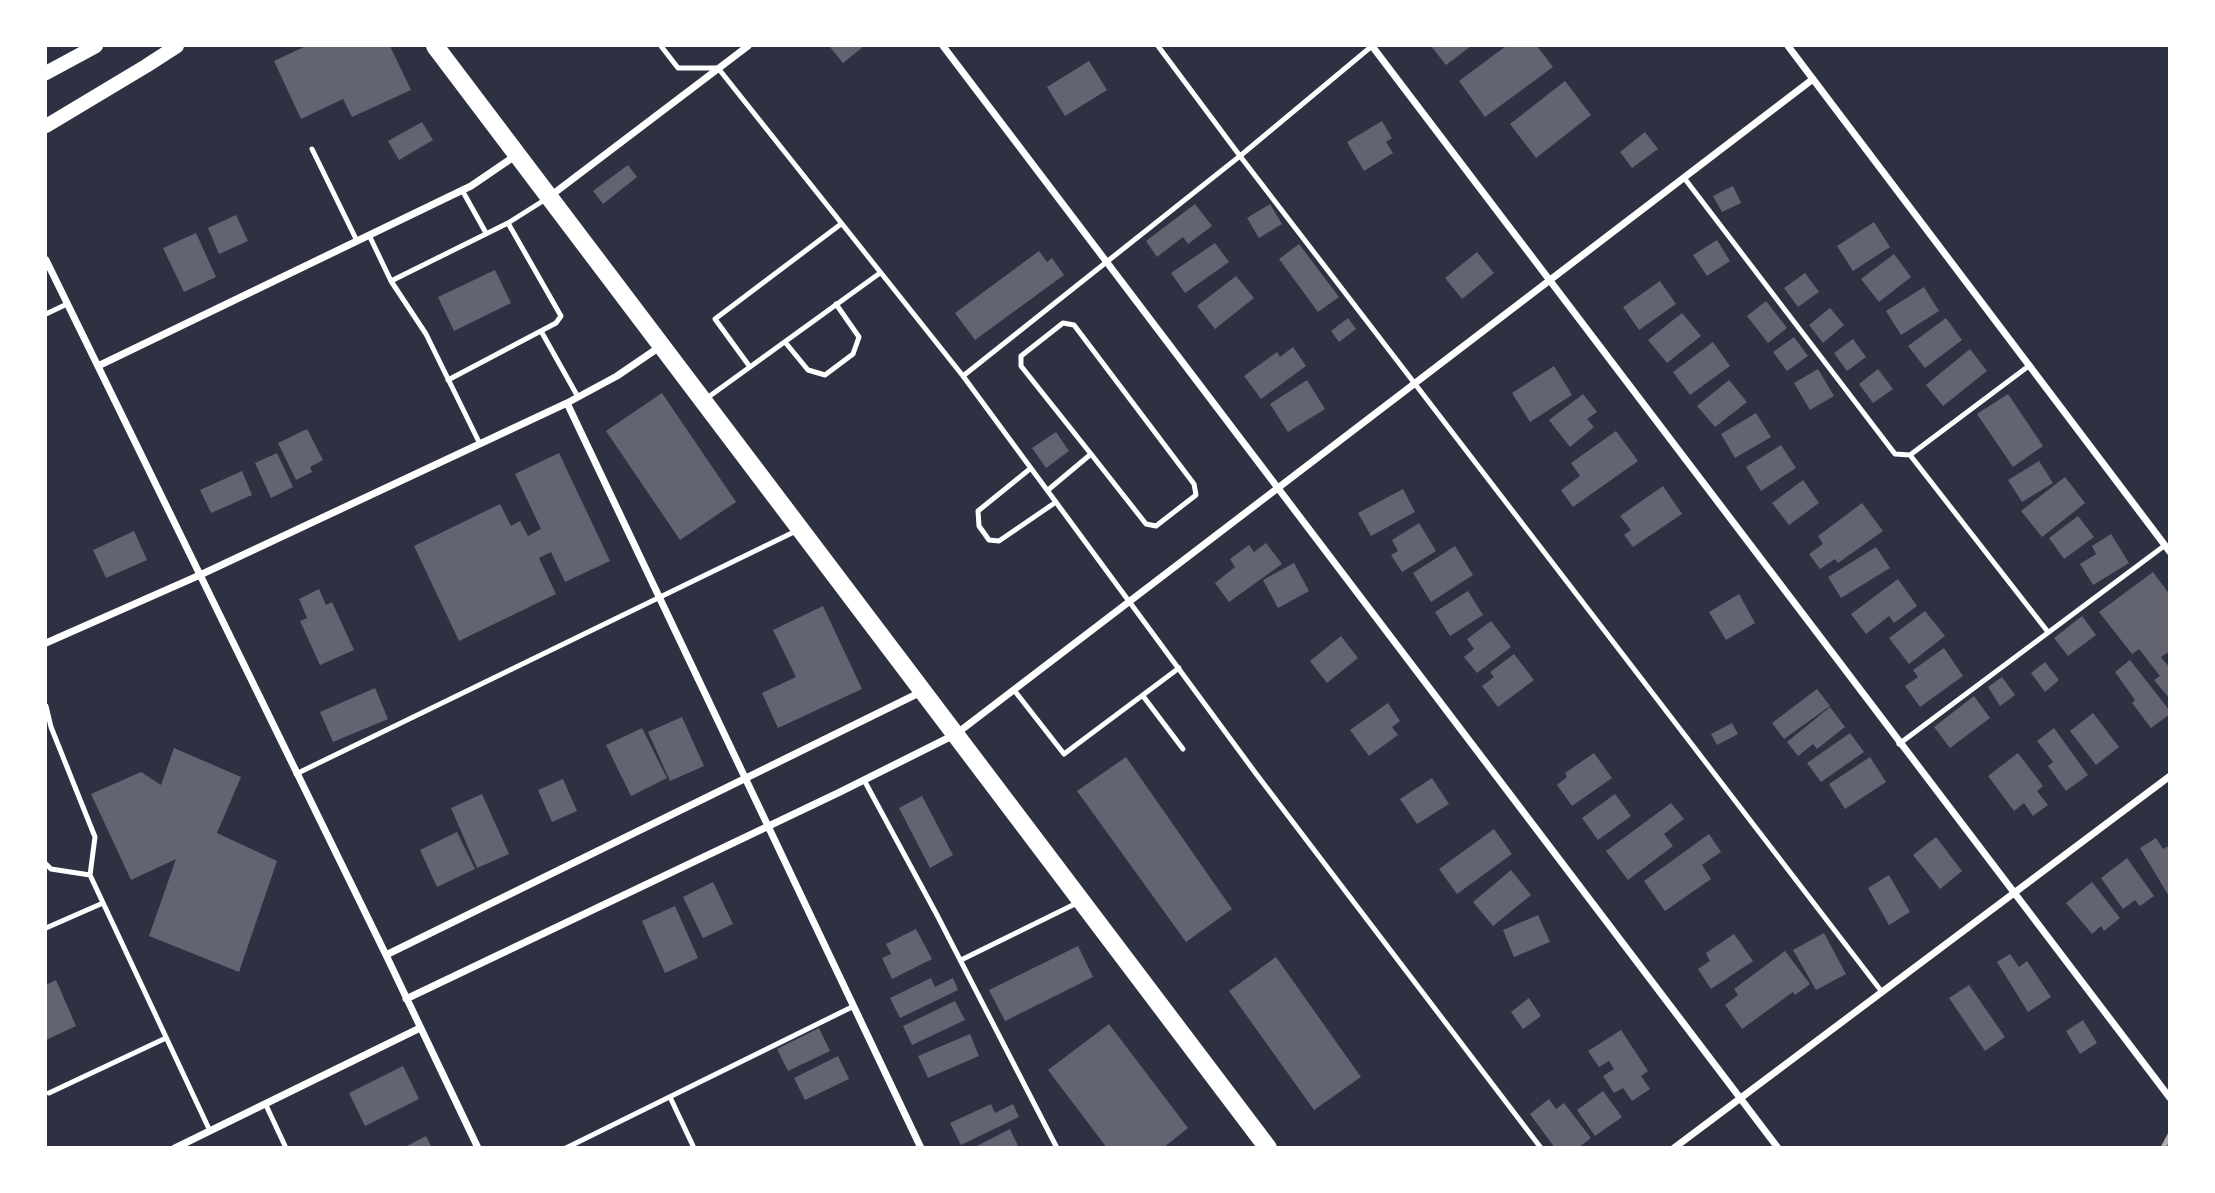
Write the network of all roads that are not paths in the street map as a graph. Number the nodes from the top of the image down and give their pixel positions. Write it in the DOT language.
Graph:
graph roads {
  1 [pos="96,46"];
  2 [pos="177,46"];
  3 [pos="435,46"];
  4 [pos="661,46"];
  5 [pos="748,46"];
  6 [pos="943,46"];
  7 [pos="1158,46"];
  8 [pos="1372,46"];
  9 [pos="1788,46"];
  10 [pos="718,68"];
  11 [pos="46,74"];
  12 [pos="1813,79"];
  13 [pos="46,126"];
  14 [pos="312,149"];
  15 [pos="516,156"];
  16 [pos="1240,156"];
  17 [pos="1685,179"];
  18 [pos="462,190"];
  19 [pos="549,198"];
  20 [pos="508,223"];
  21 [pos="841,224"];
  22 [pos="486,233"];
  23 [pos="369,235"];
  24 [pos="357,241"];
  25 [pos="46,260"];
  26 [pos="1108,263"];
  27 [pos="880,272"];
  28 [pos="391,281"];
  29 [pos="1550,281"];
  30 [pos="66,304"];
  31 [pos="836,304"];
  32 [pos="46,314"];
  33 [pos="541,331"];
  34 [pos="785,342"];
  35 [pos="661,345"];
  36 [pos="2030,365"];
  37 [pos="98,366"];
  38 [pos="750,367"];
  39 [pos="963,376"];
  40 [pos="448,380"];
  41 [pos="1415,384"];
  42 [pos="578,397"];
  43 [pos="703,401"];
  44 [pos="567,403"];
  45 [pos="480,444"];
  46 [pos="1091,454"];
  47 [pos="1910,455"];
  48 [pos="1031,468"];
  49 [pos="1278,488"];
  50 [pos="1048,489"];
  51 [pos="1056,502"];
  52 [pos="799,530"];
  53 [pos="2167,549"];
  54 [pos="200,575"];
  55 [pos="660,597"];
  56 [pos="1131,602"];
  57 [pos="2048,632"];
  58 [pos="46,643"];
  59 [pos="1179,668"];
  60 [pos="1014,690"];
  61 [pos="923,691"];
  62 [pos="1143,696"];
  63 [pos="46,710"];
  64 [pos="956,734"];
  65 [pos="1899,744"];
  66 [pos="1183,749"];
  67 [pos="296,774"];
  68 [pos="2169,776"];
  69 [pos="746,778"];
  70 [pos="864,780"];
  71 [pos="768,826"];
  72 [pos="46,864"];
  73 [pos="90,875"];
  74 [pos="2013,895"];
  75 [pos="1083,901"];
  76 [pos="103,903"];
  77 [pos="46,928"];
  78 [pos="386,955"];
  79 [pos="961,960"];
  80 [pos="1882,992"];
  81 [pos="406,999"];
  82 [pos="854,1006"];
  83 [pos="420,1028"];
  84 [pos="166,1038"];
  85 [pos="49,1093"];
  86 [pos="670,1097"];
  87 [pos="1741,1097"];
  88 [pos="2169,1098"];
  89 [pos="265,1103"];
  90 [pos="210,1130"];
  91 [pos="175,1147"];
  92 [pos="286,1147"];
  93 [pos="478,1147"];
  94 [pos="566,1147"];
  95 [pos="694,1147"];
  96 [pos="921,1147"];
  97 [pos="1057,1147"];
  98 [pos="1268,1147"];
  99 [pos="1541,1147"];
  100 [pos="1674,1147"];
  101 [pos="1778,1147"];
  1 -- 11 [label="main road"];
  2 -- 13 [label="main road"];
  3 -- 15 [label="main road"];
  4 -- 10 [label="lane"];
  5 -- 10 [label="street"];
  6 -- 26 [label="street"];
  7 -- 16 [label="lane"];
  8 -- 16 [label="lane"];
  8 -- 29 [label="street"];
  9 -- 12 [label="street"];
  10 -- 19 [label="street"];
  10 -- 21 [label="lane"];
  12 -- 17 [label="street"];
  12 -- 36 [label="street"];
  14 -- 24 [label="lane"];
  15 -- 18 [label="street"];
  15 -- 19 [label="main road"];
  16 -- 26 [label="lane"];
  16 -- 41 [label="lane"];
  17 -- 29 [label="street"];
  17 -- 47 [label="lane"];
  18 -- 22 [label="lane"];
  18 -- 23 [label="street"];
  19 -- 20 [label="lane"];
  19 -- 35 [label="main road"];
  20 -- 22 [label="lane"];
  20 -- 33 [label="lane"];
  21 -- 27 [label="lane"];
  21 -- 38 [label="lane"];
  22 -- 28 [label="lane"];
  23 -- 24 [label="street"];
  23 -- 28 [label="lane"];
  24 -- 37 [label="street"];
  25 -- 30 [label="street"];
  26 -- 39 [label="lane"];
  26 -- 49 [label="street"];
  27 -- 31 [label="lane"];
  27 -- 39 [label="lane"];
  28 -- 40 [label="lane"];
  29 -- 41 [label="street"];
  29 -- 65 [label="street"];
  30 -- 32 [label="lane"];
  30 -- 37 [label="street"];
  31 -- 34 [label="lane"];
  31 -- 34 [label="lane"];
  33 -- 40 [label="lane"];
  33 -- 42 [label="lane"];
  34 -- 38 [label="lane"];
  35 -- 42 [label="street"];
  35 -- 43 [label="main road"];
  36 -- 47 [label="lane"];
  36 -- 53 [label="street"];
  37 -- 54 [label="street"];
  38 -- 43 [label="lane"];
  39 -- 48 [label="lane"];
  40 -- 45 [label="lane"];
  41 -- 49 [label="street"];
  41 -- 80 [label="lane"];
  42 -- 44 [label="street"];
  43 -- 52 [label="main road"];
  44 -- 45 [label="street"];
  44 -- 55 [label="street"];
  45 -- 54 [label="street"];
  46 -- 46 [label="lane"];
  46 -- 50 [label="lane"];
  47 -- 57 [label="lane"];
  48 -- 50 [label="lane"];
  48 -- 51 [label="lane"];
  49 -- 56 [label="street"];
  49 -- 87 [label="street"];
  50 -- 51 [label="lane"];
  51 -- 56 [label="lane"];
  52 -- 55 [label="lane"];
  52 -- 61 [label="main road"];
  53 -- 57 [label="lane"];
  54 -- 58 [label="street"];
  54 -- 67 [label="street"];
  55 -- 67 [label="lane"];
  55 -- 69 [label="street"];
  56 -- 59 [label="lane"];
  56 -- 60 [label="street"];
  57 -- 65 [label="lane"];
  59 -- 62 [label="lane"];
  59 -- 99 [label="lane"];
  60 -- 62 [label="lane"];
  60 -- 64 [label="street"];
  61 -- 64 [label="main road"];
  61 -- 69 [label="street"];
  62 -- 66 [label="lane"];
  63 -- 73 [label="lane"];
  64 -- 70 [label="street"];
  64 -- 75 [label="main road"];
  65 -- 74 [label="street"];
  67 -- 78 [label="street"];
  68 -- 74 [label="street"];
  69 -- 71 [label="street"];
  69 -- 78 [label="street"];
  70 -- 71 [label="street"];
  70 -- 79 [label="lane"];
  71 -- 81 [label="street"];
  71 -- 82 [label="street"];
  72 -- 73 [label="lane"];
  73 -- 76 [label="lane"];
  74 -- 80 [label="street"];
  74 -- 88 [label="street"];
  75 -- 79 [label="lane"];
  75 -- 98 [label="main road"];
  76 -- 77 [label="lane"];
  76 -- 84 [label="lane"];
  78 -- 81 [label="street"];
  79 -- 97 [label="lane"];
  80 -- 87 [label="street"];
  81 -- 83 [label="street"];
  82 -- 86 [label="lane"];
  82 -- 96 [label="street"];
  83 -- 89 [label="street"];
  83 -- 93 [label="street"];
  84 -- 85 [label="lane"];
  84 -- 90 [label="lane"];
  86 -- 94 [label="lane"];
  86 -- 95 [label="lane"];
  87 -- 100 [label="street"];
  87 -- 101 [label="street"];
  89 -- 90 [label="street"];
  89 -- 92 [label="lane"];
  90 -- 91 [label="street"];
}
